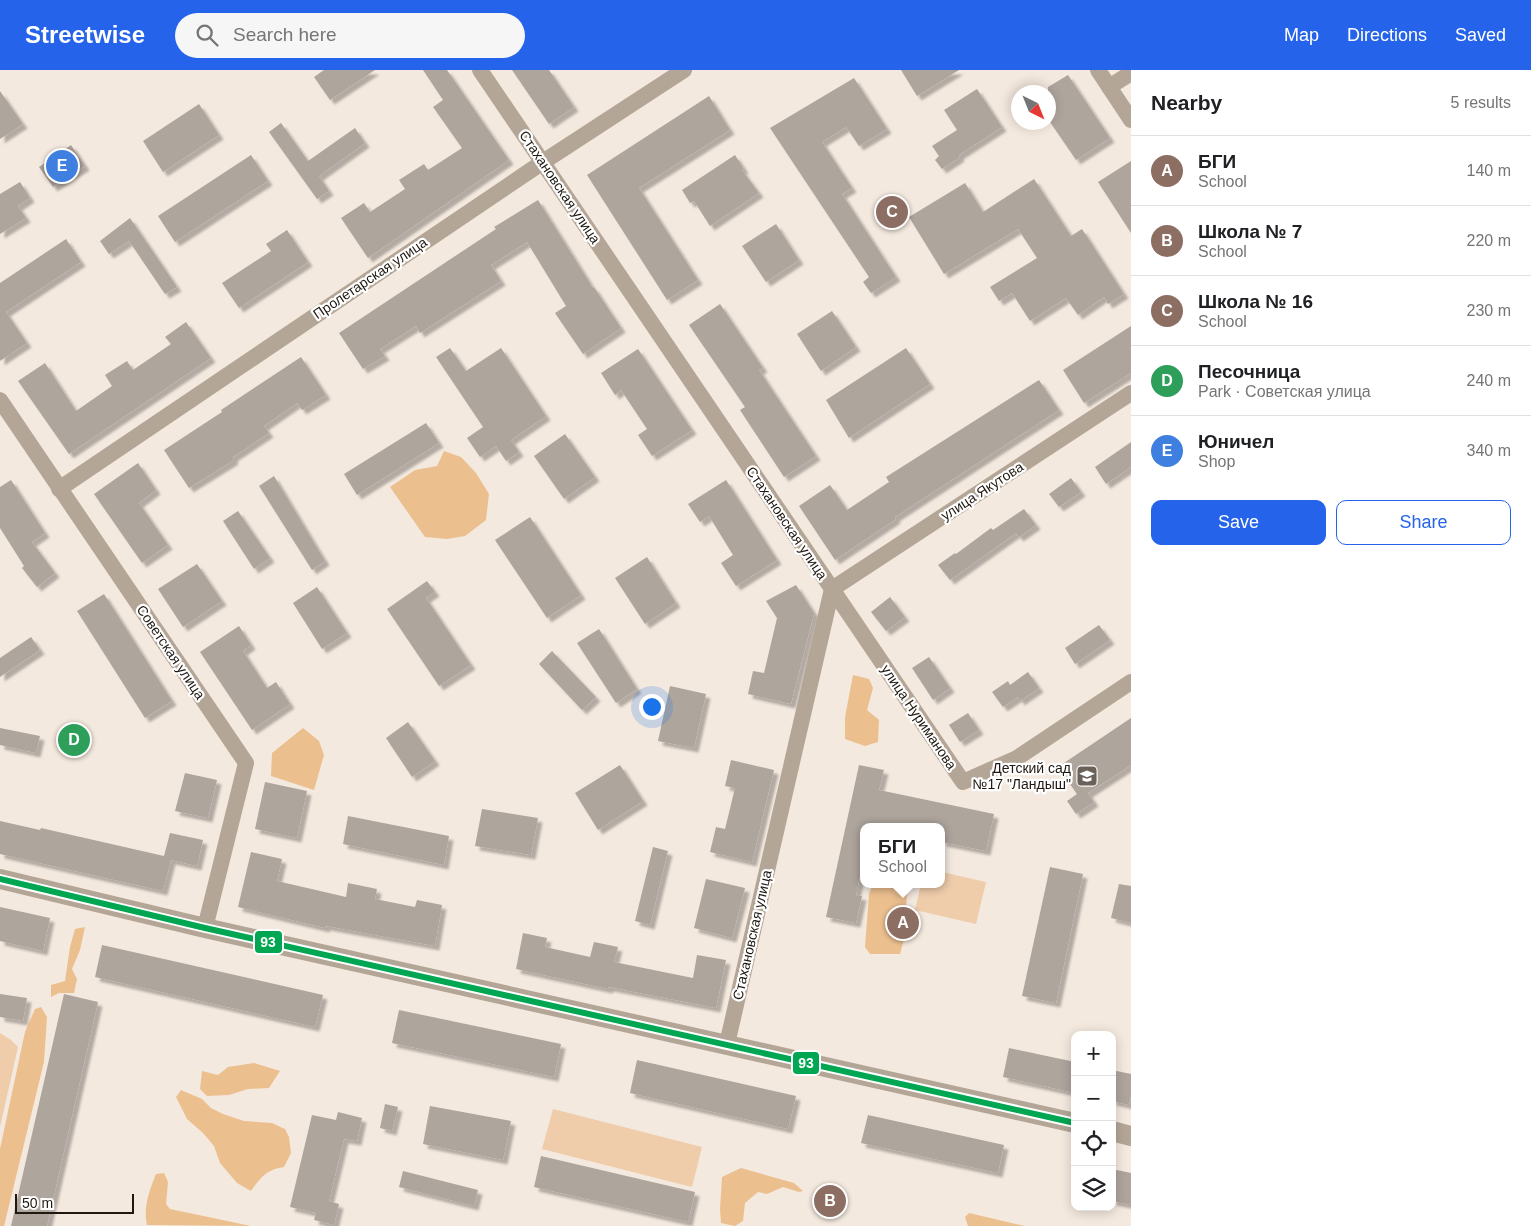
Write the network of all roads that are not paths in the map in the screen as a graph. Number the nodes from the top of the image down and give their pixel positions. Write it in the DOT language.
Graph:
graph roads {
  1 [pos="480,70"];
  2 [pos="684,70"];
  3 [pos="1098,70"];
  4 [pos="1131,73"];
  5 [pos="1109,88"];
  6 [pos="1131,120"];
  7 [pos="543,162"];
  8 [pos="1131,393"];
  9 [pos="0,400"];
  10 [pos="59,489"];
  11 [pos="832,589"];
  12 [pos="1131,682"];
  13 [pos="0,879"];
  14 [pos="204,928"];
  15 [pos="727,1044"];
  16 [pos="1071,1122"];
  17 [pos="1116,1132"];
  18 [pos="1131,1136"];
  1 -- 7 [label="street, Стахановская улица"];
  2 -- 7 [label="street, Пролетарская улица"];
  3 -- 5 [label="street"];
  4 -- 5 [label="street"];
  5 -- 6 [label="street"];
  7 -- 10 [label="street, Пролетарская улица"];
  7 -- 11 [label="street, Стахановская улица"];
  8 -- 11 [label="street, улица Якутова"];
  9 -- 10 [label="street, Советская улица"];
  10 -- 14 [label="street, Советская улица"];
  11 -- 12 [label="street, улица Нуриманова"];
  11 -- 15 [label="street, Стахановская улица"];
  13 -- 14 [label="street"];
  14 -- 15 [label="street"];
  15 -- 16 [label="street"];
  17 -- 18 [label="street"];
}
